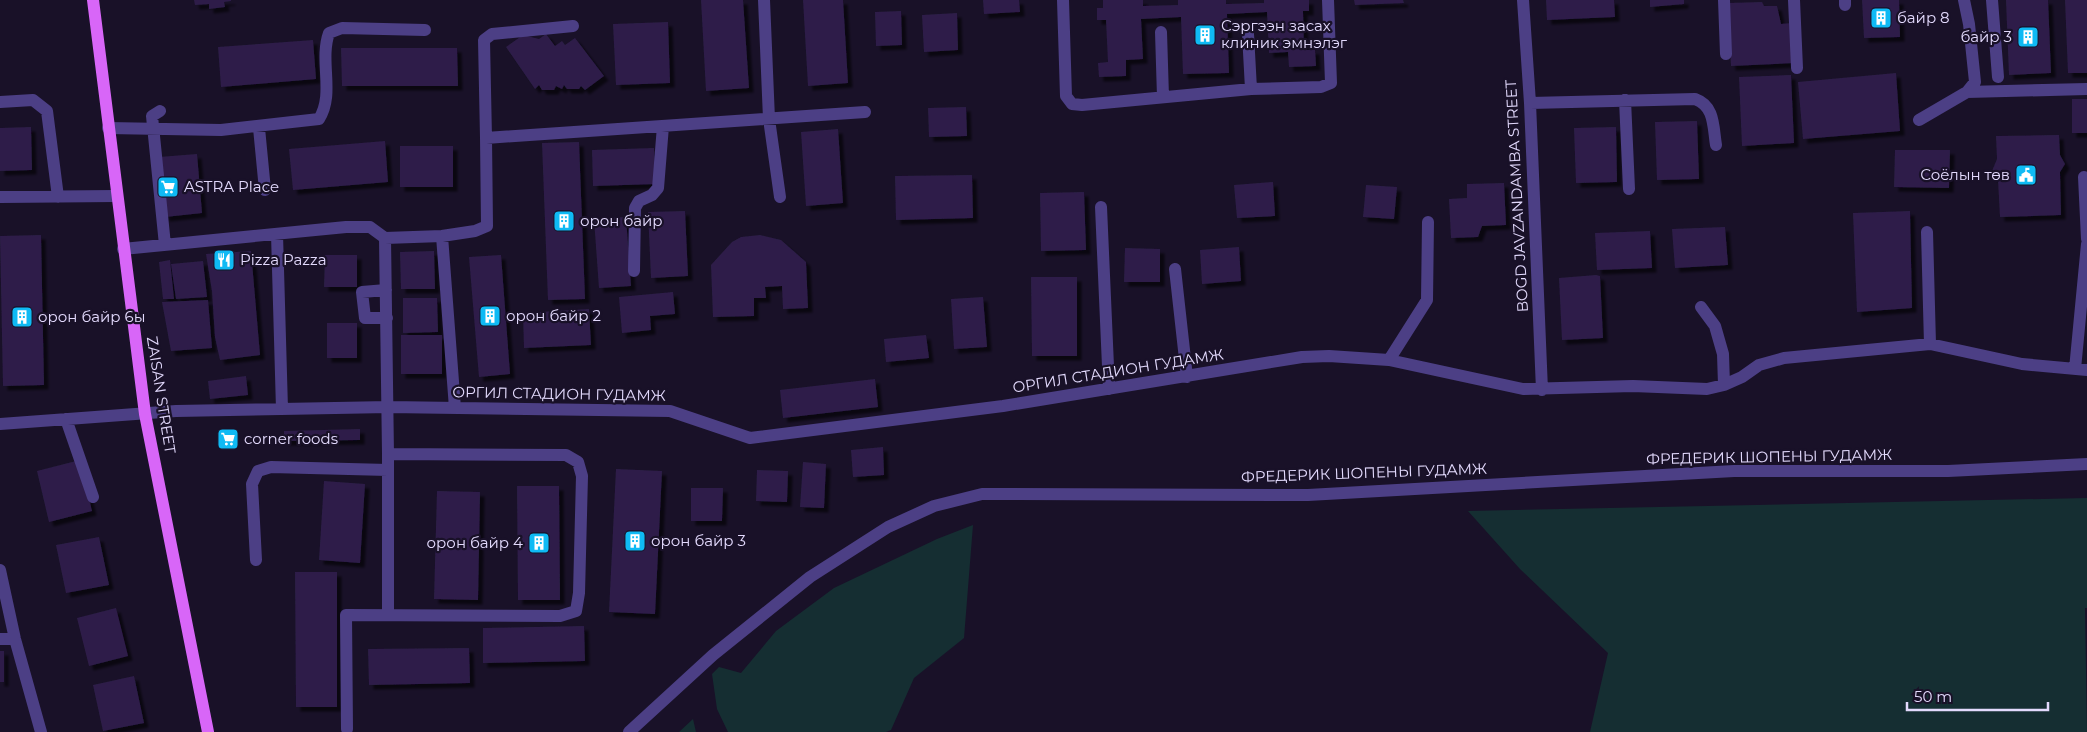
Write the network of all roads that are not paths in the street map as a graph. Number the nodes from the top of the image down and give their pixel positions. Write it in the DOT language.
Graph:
graph roads {
  1 [pos="93,0"];
  2 [pos="764,0"];
  3 [pos="1063,0"];
  4 [pos="1328,0"];
  5 [pos="1523,0"];
  6 [pos="1724,0"];
  7 [pos="1794,0"];
  8 [pos="1964,0"];
  9 [pos="1992,0"];
  10 [pos="573,26"];
  11 [pos="425,30"];
  12 [pos="1161,32"];
  13 [pos="1248,34"];
  14 [pos="1726,54"];
  15 [pos="1797,68"];
  16 [pos="1998,77"];
  17 [pos="2087,89"];
  18 [pos="1251,90"];
  19 [pos="1967,92"];
  20 [pos="1163,97"];
  21 [pos="1625,100"];
  22 [pos="0,102"];
  23 [pos="1530,103"];
  24 [pos="160,111"];
  25 [pos="865,112"];
  26 [pos="769,119"];
  27 [pos="1919,120"];
  28 [pos="663,126"];
  29 [pos="108,128"];
  30 [pos="153,128"];
  31 [pos="259,128"];
  32 [pos="486,138"];
  33 [pos="1716,145"];
  34 [pos="2084,177"];
  35 [pos="1629,189"];
  36 [pos="265,190"];
  37 [pos="116,196"];
  38 [pos="0,197"];
  39 [pos="58,197"];
  40 [pos="780,197"];
  41 [pos="1101,207"];
  42 [pos="1428,222"];
  43 [pos="1927,232"];
  44 [pos="277,234"];
  45 [pos="442,236"];
  46 [pos="385,238"];
  47 [pos="2087,239"];
  48 [pos="2087,244"];
  49 [pos="165,245"];
  50 [pos="123,249"];
  51 [pos="1175,269"];
  52 [pos="634,270"];
  53 [pos="386,290"];
  54 [pos="1701,307"];
  55 [pos="387,318"];
  56 [pos="1930,344"];
  57 [pos="1389,360"];
  58 [pos="2081,370"];
  59 [pos="1187,376"];
  60 [pos="1724,385"];
  61 [pos="1109,389"];
  62 [pos="1542,390"];
  63 [pos="389,407"];
  64 [pos="455,408"];
  65 [pos="282,409"];
  66 [pos="145,414"];
  67 [pos="66,419"];
  68 [pos="0,424"];
  69 [pos="388,454"];
  70 [pos="2087,464"];
  71 [pos="388,470"];
  72 [pos="93,497"];
  73 [pos="256,560"];
  74 [pos="0,570"];
  75 [pos="388,614"];
  76 [pos="0,639"];
  77 [pos="15,639"];
  78 [pos="347,729"];
  79 [pos="41,732"];
  80 [pos="208,732"];
  81 [pos="629,732"];
  1 -- 29 [label="main road, ZAISAN STREET"];
  2 -- 26 [label="street"];
  3 -- 20 [label="street"];
  4 -- 18 [label="street"];
  5 -- 23 [label="street, BOGD JAVZANDAMBA STREET"];
  6 -- 14 [label="street"];
  7 -- 15 [label="street"];
  8 -- 19 [label="street"];
  9 -- 16 [label="street"];
  10 -- 32 [label="street"];
  11 -- 31 [label="street"];
  12 -- 20 [label="street"];
  13 -- 18 [label="street"];
  17 -- 19 [label="street"];
  18 -- 20 [label="street"];
  19 -- 27 [label="street"];
  21 -- 23 [label="street"];
  21 -- 33 [label="street"];
  21 -- 35 [label="street"];
  22 -- 39 [label="street"];
  23 -- 62 [label="street, BOGD JAVZANDAMBA STREET"];
  24 -- 30 [label="street"];
  25 -- 26 [label="street"];
  26 -- 28 [label="street"];
  26 -- 40 [label="street"];
  28 -- 32 [label="street"];
  28 -- 52 [label="street"];
  29 -- 30 [label="street"];
  29 -- 37 [label="main road, ZAISAN STREET"];
  30 -- 31 [label="street"];
  30 -- 49 [label="street"];
  31 -- 36 [label="street"];
  32 -- 45 [label="street"];
  34 -- 47 [label="street"];
  37 -- 39 [label="street"];
  37 -- 50 [label="main road, ZAISAN STREET"];
  38 -- 39 [label="street"];
  41 -- 61 [label="street"];
  42 -- 57 [label="street"];
  43 -- 56 [label="street"];
  44 -- 46 [label="street"];
  44 -- 49 [label="street"];
  44 -- 65 [label="street"];
  45 -- 46 [label="street"];
  45 -- 64 [label="street"];
  46 -- 53 [label="street"];
  48 -- 58 [label="street"];
  49 -- 50 [label="street"];
  50 -- 66 [label="main road, ZAISAN STREET"];
  51 -- 59 [label="street"];
  53 -- 55 [label="street"];
  53 -- 55 [label="street"];
  54 -- 60 [label="street"];
  55 -- 63 [label="street"];
  56 -- 58 [label="street, ОРГИЛ СТАДИОН ГУДАМЖ"];
  56 -- 60 [label="street, ОРГИЛ СТАДИОН ГУДАМЖ"];
  57 -- 59 [label="street, ОРГИЛ СТАДИОН ГУДАМЖ"];
  57 -- 62 [label="street, ОРГИЛ СТАДИОН ГУДАМЖ"];
  59 -- 61 [label="street, ОРГИЛ СТАДИОН ГУДАМЖ"];
  60 -- 62 [label="street, ОРГИЛ СТАДИОН ГУДАМЖ"];
  61 -- 64 [label="street, ОРГИЛ СТАДИОН ГУДАМЖ"];
  63 -- 64 [label="street, ОРГИЛ СТАДИОН ГУДАМЖ"];
  63 -- 65 [label="street, ОРГИЛ СТАДИОН ГУДАМЖ"];
  63 -- 69 [label="street"];
  65 -- 66 [label="street, ОРГИЛ СТАДИОН ГУДАМЖ"];
  66 -- 67 [label="street, ОРГИЛ СТАДИОН ГУДАМЖ"];
  66 -- 80 [label="main road, ZAISAN STREET"];
  67 -- 68 [label="street, ОРГИЛ СТАДИОН ГУДАМЖ"];
  67 -- 72 [label="street"];
  69 -- 71 [label="street"];
  69 -- 75 [label="street"];
  70 -- 81 [label="street, ФРЕДЕРИК ШОПЕНЫ ГУДАМЖ"];
  71 -- 73 [label="street"];
  71 -- 75 [label="street"];
  74 -- 77 [label="street"];
  75 -- 78 [label="street"];
  76 -- 77 [label="street"];
  77 -- 79 [label="street"];
}
